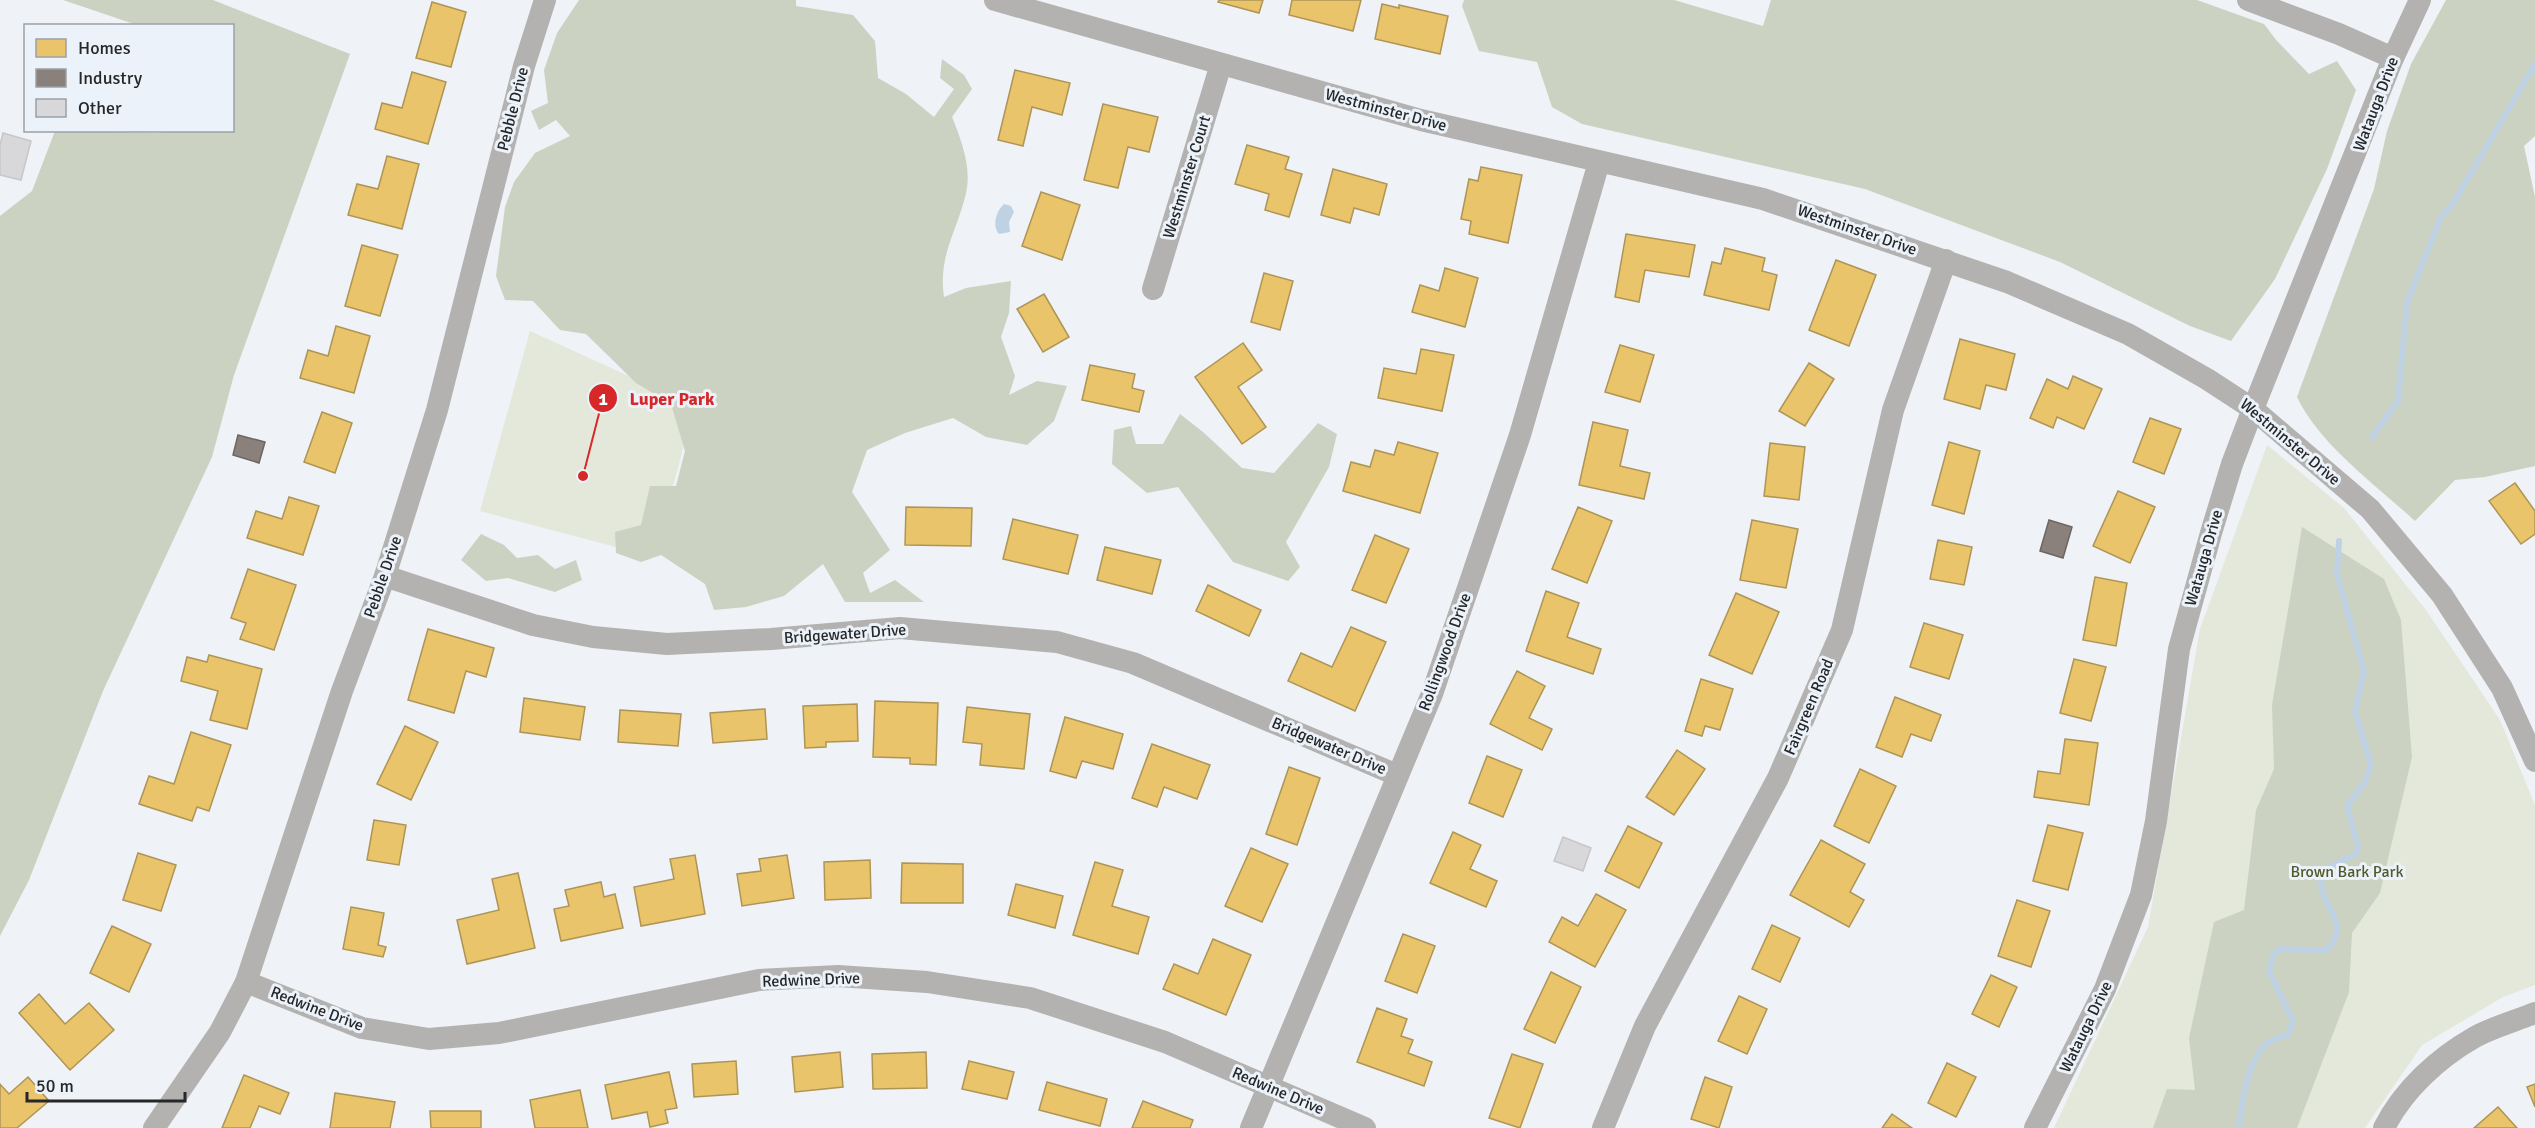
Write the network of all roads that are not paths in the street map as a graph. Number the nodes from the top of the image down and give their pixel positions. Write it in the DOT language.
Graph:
graph roads {
  1 [pos="545,0"];
  2 [pos="994,0"];
  3 [pos="2248,0"];
  4 [pos="2420,0"];
  5 [pos="2393,58"];
  6 [pos="1221,64"];
  7 [pos="1599,162"];
  8 [pos="1946,260"];
  9 [pos="1154,289"];
  10 [pos="2253,409"];
  11 [pos="385,576"];
  12 [pos="2535,761"];
  13 [pos="1397,775"];
  14 [pos="246,982"];
  15 [pos="2535,1013"];
  16 [pos="1268,1088"];
  17 [pos="154,1128"];
  18 [pos="1251,1128"];
  19 [pos="1365,1128"];
  20 [pos="1603,1128"];
  21 [pos="2035,1128"];
  22 [pos="2384,1128"];
  1 -- 11 [label="street, Pebble Drive"];
  2 -- 6 [label="street, Westminster Drive"];
  3 -- 5 [label="street"];
  4 -- 5 [label="street, Watauga Drive"];
  5 -- 10 [label="street, Watauga Drive"];
  6 -- 7 [label="street, Westminster Drive"];
  6 -- 9 [label="street, Westminster Court"];
  7 -- 8 [label="street, Westminster Drive"];
  7 -- 13 [label="street, Rollingwood Drive"];
  8 -- 10 [label="street, Westminster Drive"];
  8 -- 20 [label="street, Fairgreen Road"];
  10 -- 12 [label="street, Westminster Drive"];
  10 -- 21 [label="street, Watauga Drive"];
  11 -- 13 [label="street, Bridgewater Drive"];
  11 -- 14 [label="street, Pebble Drive"];
  13 -- 16 [label="street, Rollingwood Drive"];
  14 -- 16 [label="street, Redwine Drive"];
  14 -- 17 [label="street, Pebble Drive"];
  15 -- 22 [label="street"];
  16 -- 18 [label="street, Rollingwood Drive"];
  16 -- 19 [label="street, Redwine Drive"];
}
